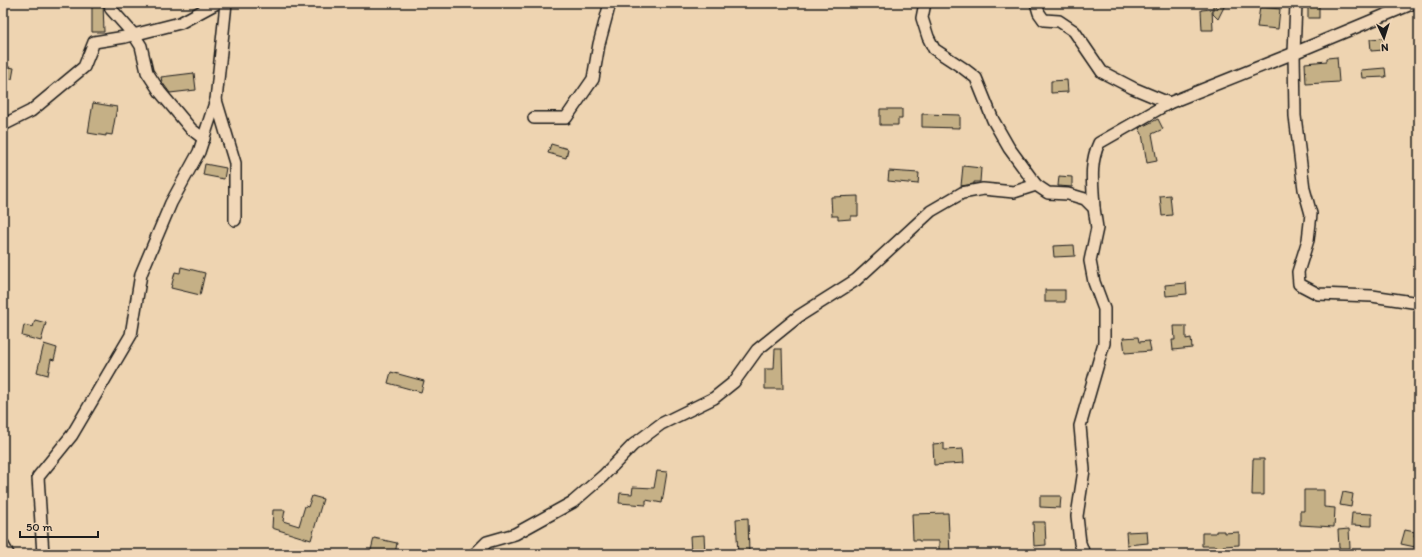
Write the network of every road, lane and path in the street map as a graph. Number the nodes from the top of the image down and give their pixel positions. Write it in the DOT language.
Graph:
graph roads {
  1 [pos="110,3"];
  2 [pos="217,3"];
  3 [pos="226,3"];
  4 [pos="610,3"];
  5 [pos="925,3"];
  6 [pos="1036,3"];
  7 [pos="1296,3"];
  8 [pos="1411,4"];
  9 [pos="1419,9"];
  10 [pos="134,35"];
  11 [pos="1294,53"];
  12 [pos="216,100"];
  13 [pos="1169,103"];
  14 [pos="534,118"];
  15 [pos="3,125"];
  16 [pos="204,139"];
  17 [pos="1036,185"];
  18 [pos="1094,208"];
  19 [pos="235,220"];
  20 [pos="1419,303"];
  21 [pos="3,545"];
  22 [pos="8,554"];
  23 [pos="43,554"];
  24 [pos="475,554"];
  25 [pos="1084,554"];
  1 -- 10 [label="street"];
  2 -- 10 [label="street"];
  3 -- 12 [label="street"];
  4 -- 14 [label="street"];
  5 -- 17 [label="street"];
  6 -- 13 [label="street"];
  7 -- 11 [label="street"];
  8 -- 9 [label="street"];
  8 -- 11 [label="street"];
  10 -- 15 [label="street"];
  10 -- 16 [label="street"];
  11 -- 13 [label="street"];
  11 -- 20 [label="street"];
  12 -- 16 [label="street"];
  12 -- 19 [label="street"];
  13 -- 18 [label="street"];
  16 -- 23 [label="street"];
  17 -- 18 [label="street"];
  17 -- 24 [label="street"];
  18 -- 25 [label="street"];
  21 -- 22 [label="street"];
}
